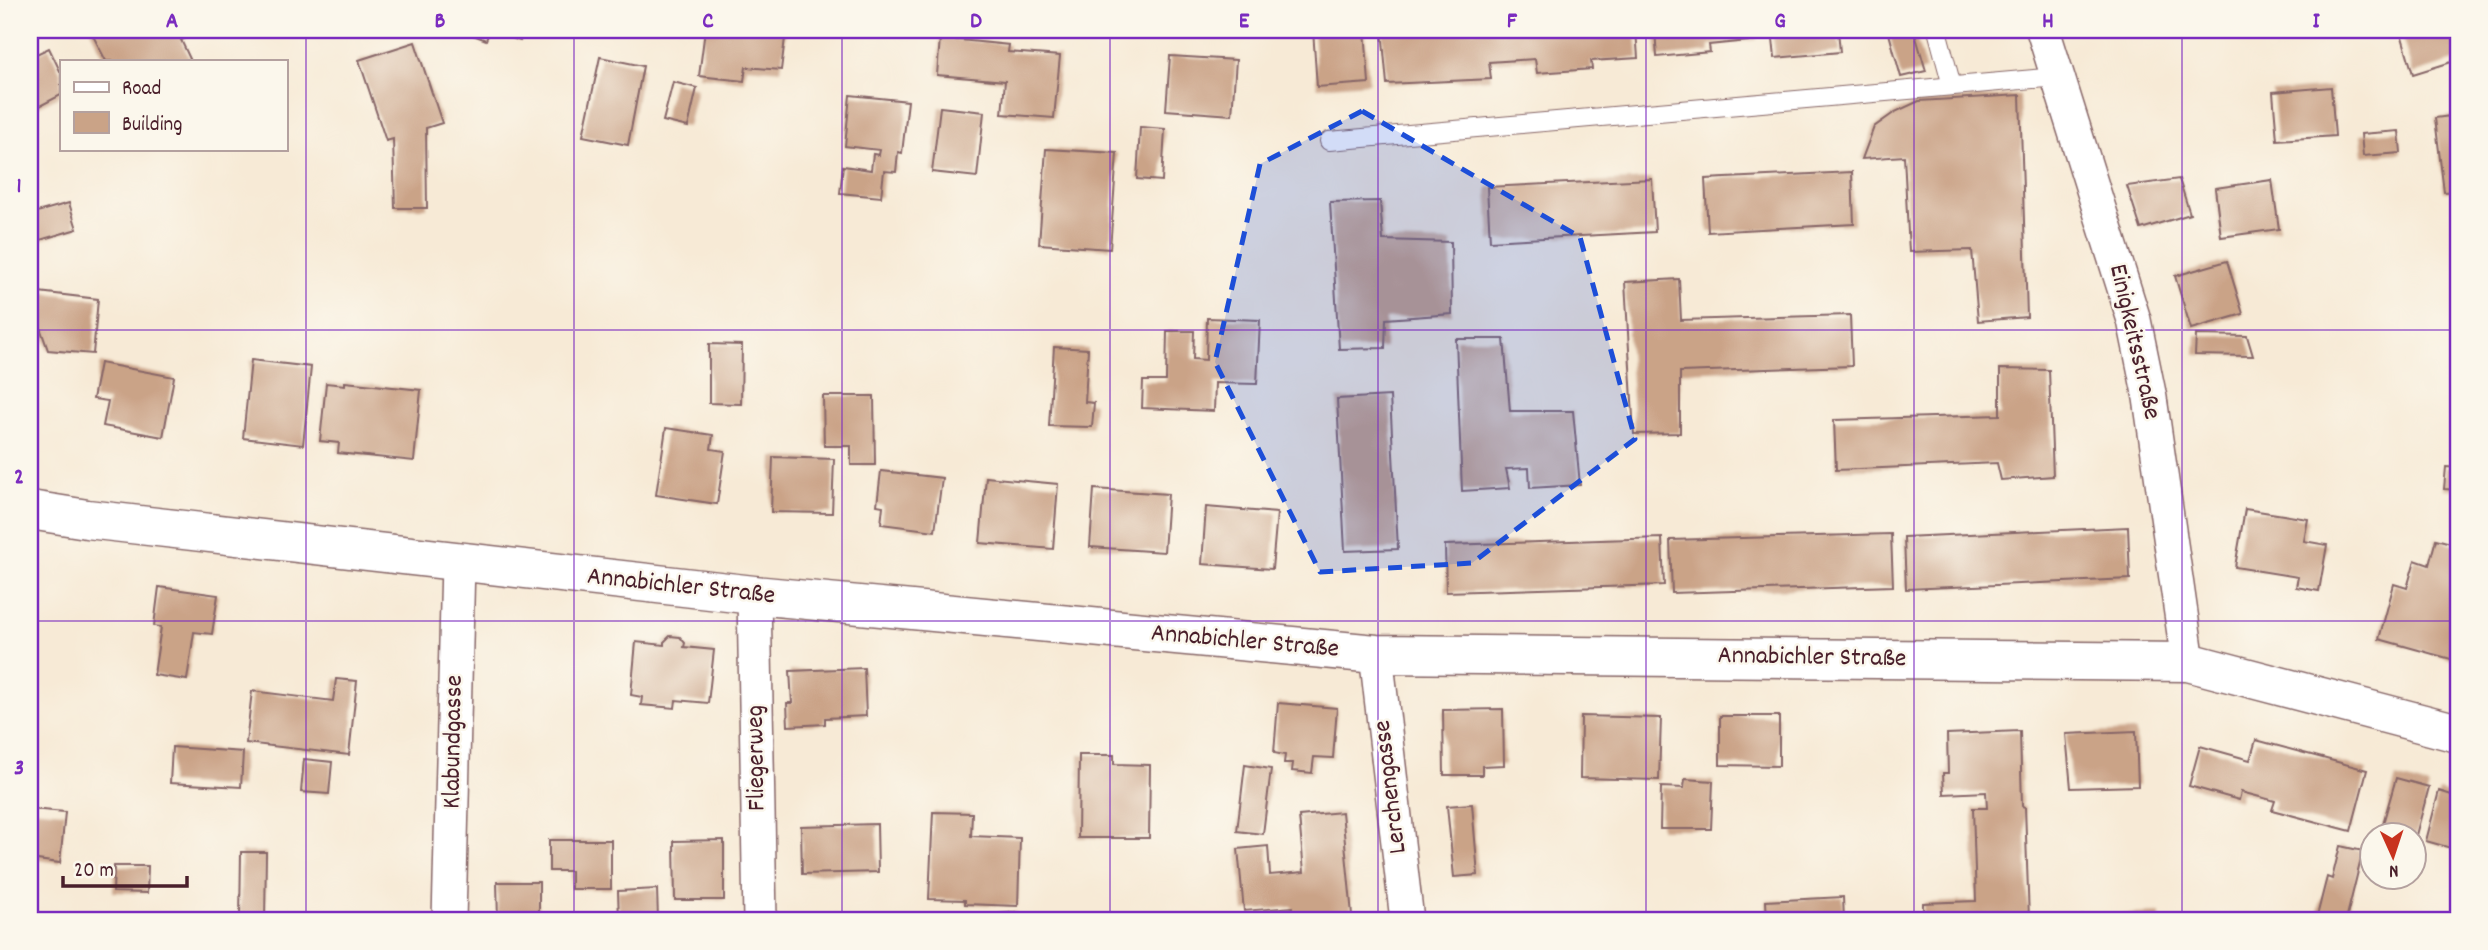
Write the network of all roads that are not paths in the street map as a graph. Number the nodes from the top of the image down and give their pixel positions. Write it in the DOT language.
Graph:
graph roads {
  1 [pos="1937,30"];
  2 [pos="2043,30"];
  3 [pos="2057,77"];
  4 [pos="1952,86"];
  5 [pos="1329,141"];
  6 [pos="30,509"];
  7 [pos="458,563"];
  8 [pos="754,596"];
  9 [pos="1376,654"];
  10 [pos="2188,662"];
  11 [pos="2458,733"];
  12 [pos="449,920"];
  13 [pos="760,920"];
  14 [pos="1407,920"];
  1 -- 4 [label="lane"];
  2 -- 3 [label="street, Einigkeitsstraße"];
  3 -- 4 [label="lane"];
  3 -- 10 [label="street, Einigkeitsstraße"];
  4 -- 5 [label="lane"];
  6 -- 7 [label="street, Annabichler Straße"];
  7 -- 8 [label="street, Annabichler Straße"];
  7 -- 12 [label="street, Klabundgasse"];
  8 -- 9 [label="street, Annabichler Straße"];
  8 -- 13 [label="street, Fliegerweg"];
  9 -- 10 [label="street, Annabichler Straße"];
  9 -- 14 [label="street, Lerchengasse"];
  10 -- 11 [label="street, Annabichler Straße"];
}
